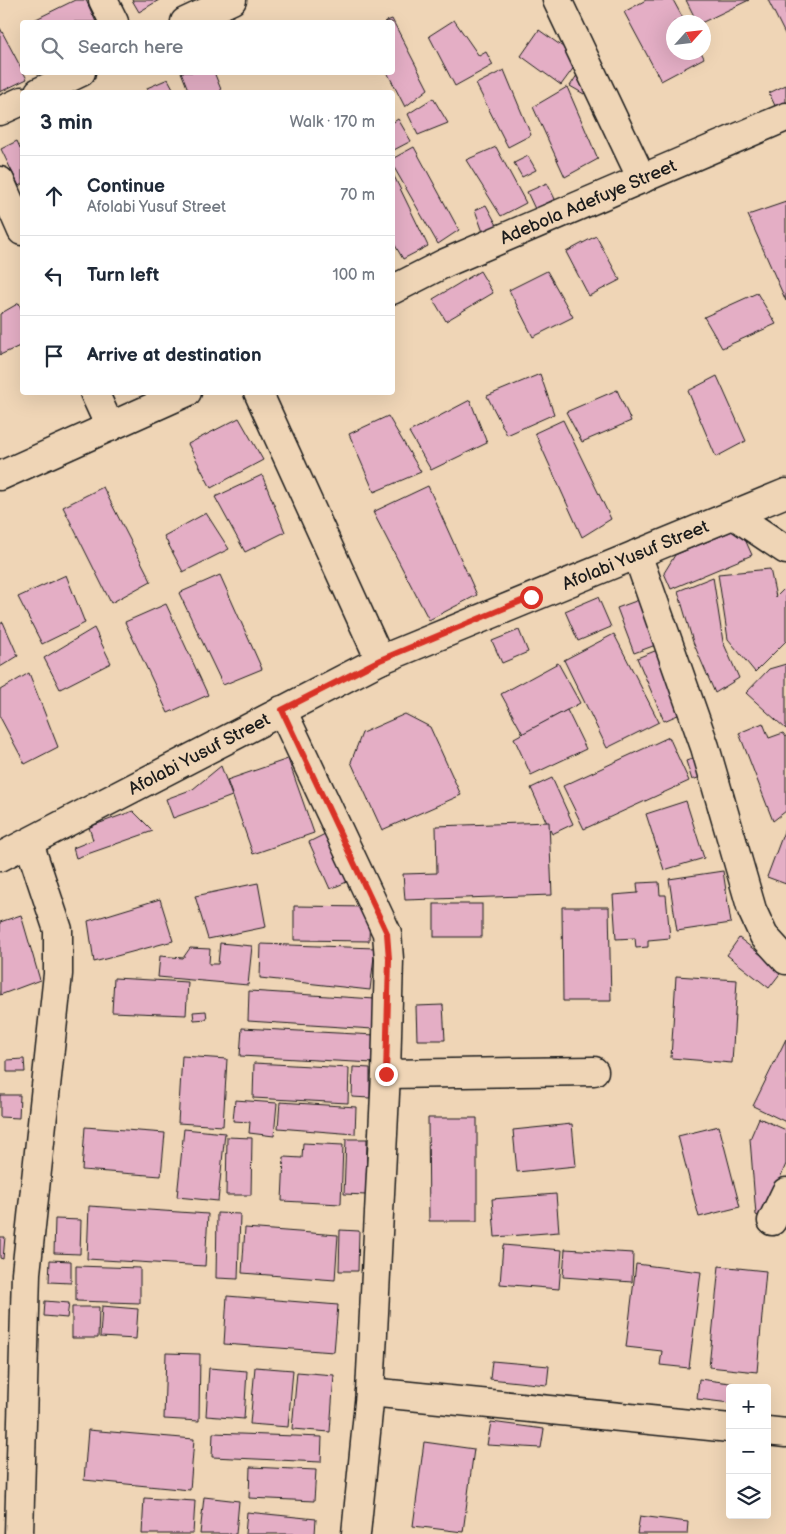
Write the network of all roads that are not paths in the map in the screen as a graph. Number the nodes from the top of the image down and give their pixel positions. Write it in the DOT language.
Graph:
graph roads {
  1 [pos="103,0"];
  2 [pos="232,0"];
  3 [pos="557,0"];
  4 [pos="113,20"];
  5 [pos="189,20"];
  6 [pos="75,75"];
  7 [pos="43,90"];
  8 [pos="20,101"];
  9 [pos="0,111"];
  10 [pos="786,117"];
  11 [pos="642,179"];
  12 [pos="0,181"];
  13 [pos="20,226"];
  14 [pos="395,288"];
  15 [pos="95,395"];
  16 [pos="180,395"];
  17 [pos="259,395"];
  18 [pos="110,427"];
  19 [pos="0,476"];
  20 [pos="786,493"];
  21 [pos="734,515"];
  22 [pos="786,550"];
  23 [pos="637,554"];
  24 [pos="380,660"];
  25 [pos="282,710"];
  26 [pos="29,843"];
  27 [pos="0,857"];
  28 [pos="786,960"];
  29 [pos="594,1071"];
  30 [pos="386,1074"];
  31 [pos="786,1192"];
  32 [pos="772,1221"];
  33 [pos="370,1392"];
  34 [pos="726,1428"];
  35 [pos="771,1431"];
  36 [pos="786,1433"];
  37 [pos="19,1534"];
  38 [pos="356,1534"];
  1 -- 4 [label="street"];
  2 -- 5 [label="street"];
  3 -- 11 [label="street"];
  6 -- 7 [label="street"];
  8 -- 9 [label="street"];
  10 -- 11 [label="street, Adebola Adefuye Street"];
  11 -- 14 [label="street, Adebola Adefuye Street"];
  12 -- 13 [label="street"];
  15 -- 18 [label="street"];
  16 -- 18 [label="street"];
  17 -- 24 [label="street"];
  18 -- 19 [label="street"];
  20 -- 21 [label="street, Afolabi Yusuf Street"];
  21 -- 22 [label="street"];
  21 -- 23 [label="street, Afolabi Yusuf Street"];
  23 -- 24 [label="street, Afolabi Yusuf Street"];
  23 -- 28 [label="street"];
  24 -- 25 [label="street, Afolabi Yusuf Street"];
  25 -- 26 [label="street, Afolabi Yusuf Street"];
  25 -- 30 [label="street"];
  26 -- 27 [label="street, Afolabi Yusuf Street"];
  26 -- 37 [label="street"];
  29 -- 30 [label="street"];
  30 -- 33 [label="street"];
  31 -- 32 [label="street"];
  33 -- 34 [label="street"];
  33 -- 38 [label="street"];
  35 -- 36 [label="street"];
}
